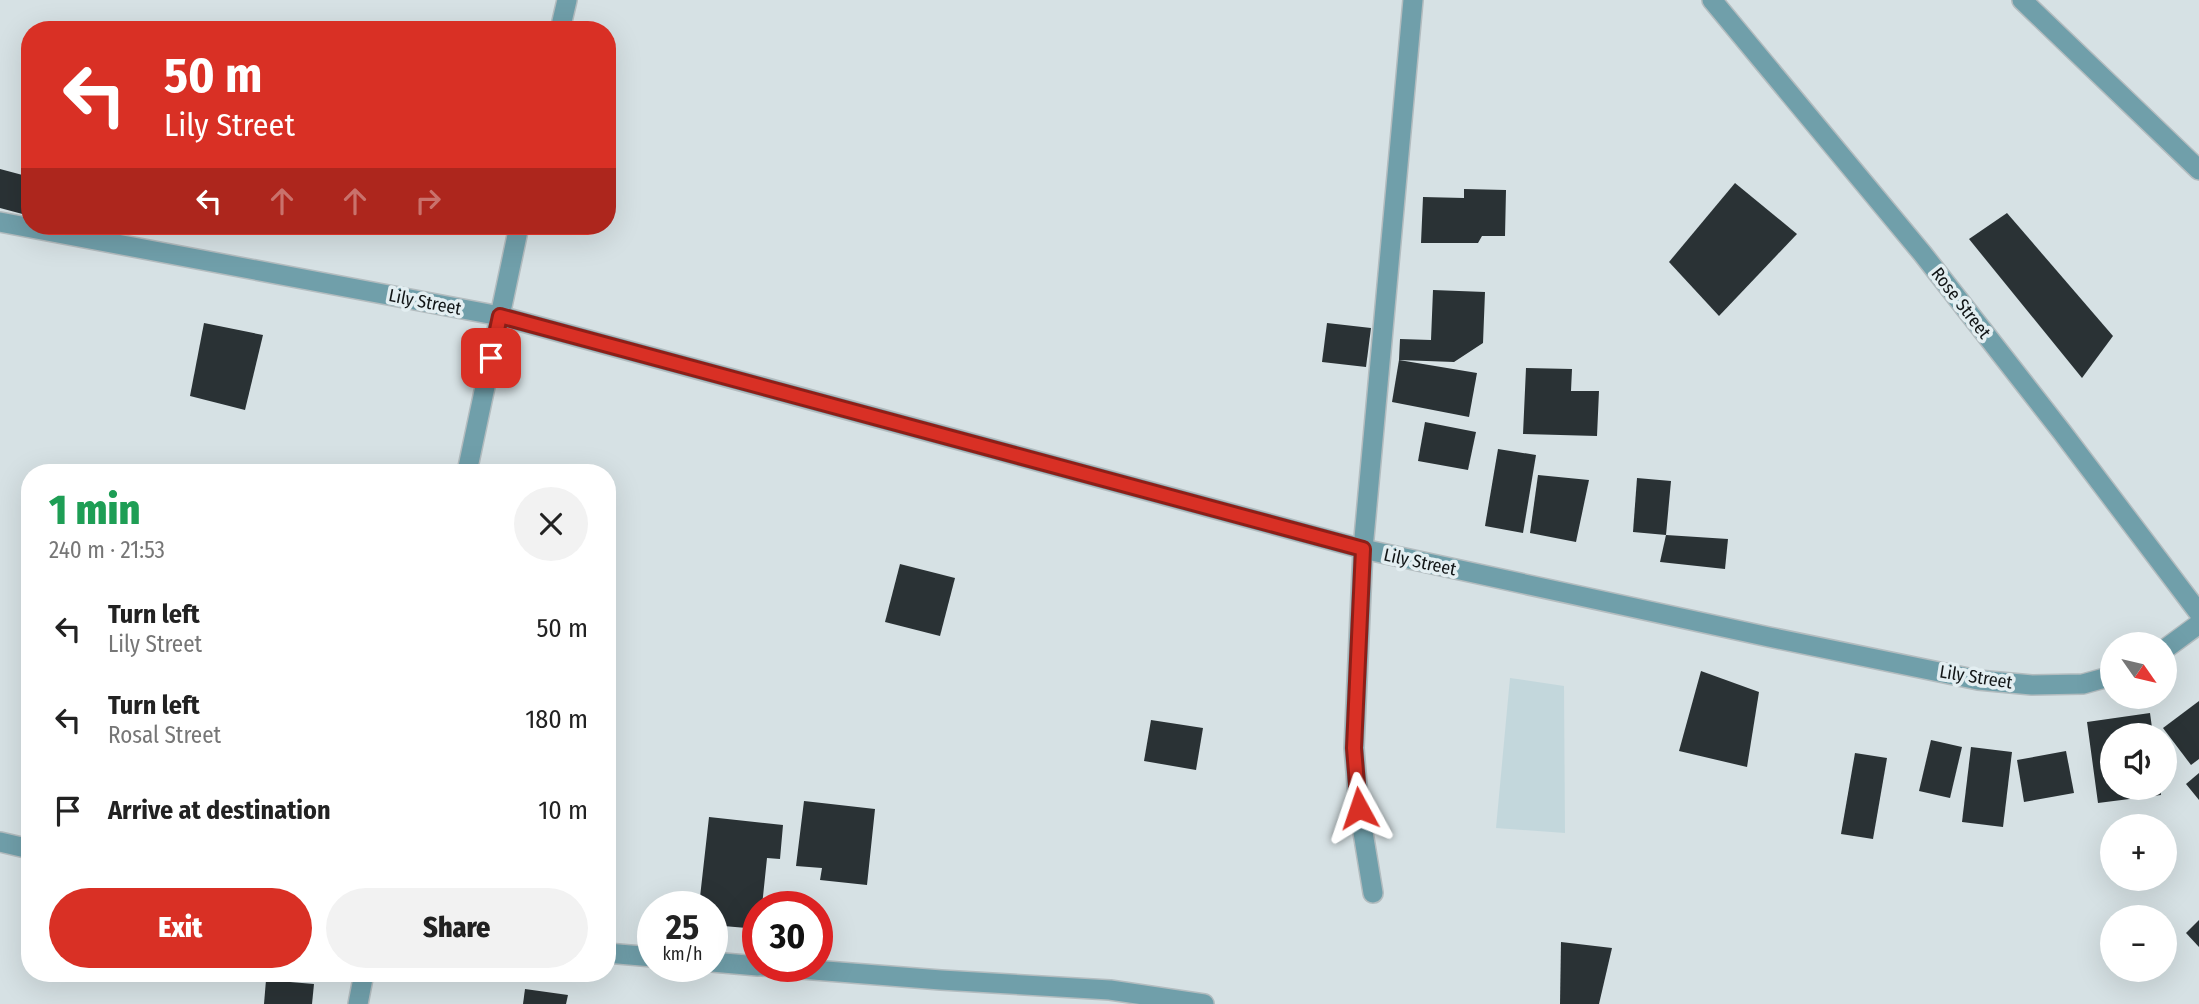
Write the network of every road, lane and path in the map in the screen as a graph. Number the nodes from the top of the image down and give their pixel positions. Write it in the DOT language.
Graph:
graph roads {
  1 [pos="567,0"];
  2 [pos="1413,0"];
  3 [pos="1712,0"];
  4 [pos="2022,0"];
  5 [pos="563,21"];
  6 [pos="2199,170"];
  7 [pos="0,222"];
  8 [pos="21,226"];
  9 [pos="69,235"];
  10 [pos="517,235"];
  11 [pos="500,316"];
  12 [pos="469,464"];
  13 [pos="1363,549"];
  14 [pos="2199,613"];
  15 [pos="2199,624"];
  16 [pos="2177,640"];
  17 [pos="2100,679"];
  18 [pos="0,842"];
  19 [pos="21,847"];
  20 [pos="1373,893"];
  21 [pos="616,954"];
  22 [pos="637,956"];
  23 [pos="833,972"];
  24 [pos="362,982"];
  25 [pos="358,1004"];
  26 [pos="1204,1004"];
  1 -- 5 [label="street"];
  2 -- 13 [label="street"];
  3 -- 14 [label="street, Rose Street"];
  4 -- 6 [label="street"];
  7 -- 8 [label="street, Lily Street"];
  9 -- 11 [label="street, Lily Street"];
  10 -- 11 [label="street"];
  11 -- 12 [label="street"];
  11 -- 13 [label="street, Lily Street"];
  13 -- 17 [label="street, Lily Street"];
  13 -- 20 [label="street"];
  15 -- 16 [label="street"];
  18 -- 19 [label="street"];
  21 -- 22 [label="street"];
  23 -- 26 [label="street"];
  24 -- 25 [label="street"];
}
